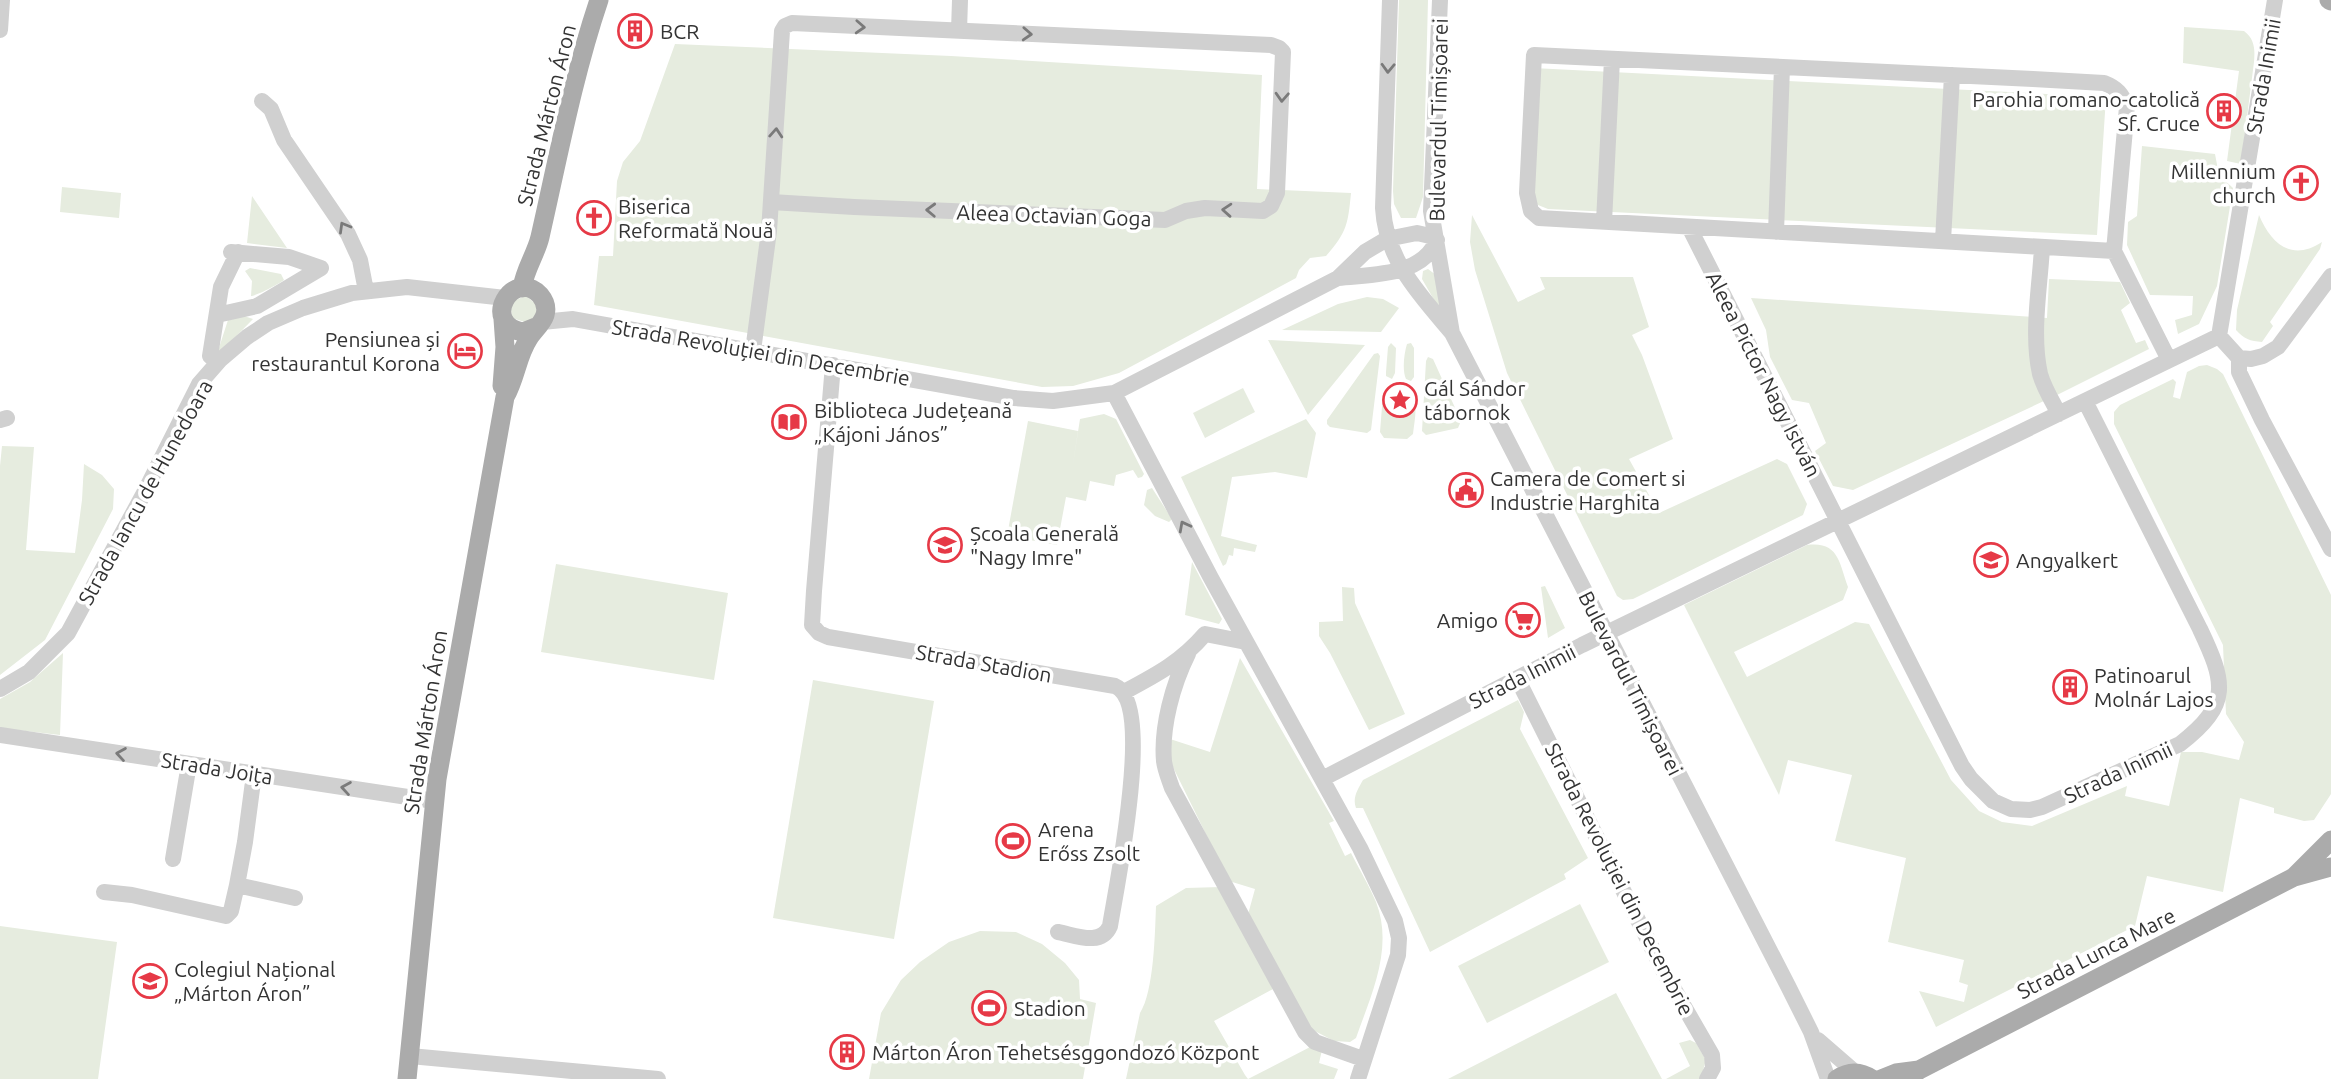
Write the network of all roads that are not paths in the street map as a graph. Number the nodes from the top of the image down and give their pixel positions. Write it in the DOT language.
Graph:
graph roads {
  1 [pos="2,0"];
  2 [pos="599,0"];
  3 [pos="960,0"];
  4 [pos="1390,0"];
  5 [pos="1440,0"];
  6 [pos="2276,0"];
  7 [pos="0,30"];
  8 [pos="959,32"];
  9 [pos="1612,59"];
  10 [pos="1782,67"];
  11 [pos="1952,75"];
  12 [pos="262,101"];
  13 [pos="771,202"];
  14 [pos="1383,208"];
  15 [pos="1431,211"];
  16 [pos="1604,222"];
  17 [pos="1689,227"];
  18 [pos="1776,232"];
  19 [pos="1387,239"];
  20 [pos="1437,240"];
  21 [pos="1943,241"];
  22 [pos="2042,247"];
  23 [pos="1365,251"];
  24 [pos="2114,251"];
  25 [pos="1442,269"];
  26 [pos="1338,278"];
  27 [pos="1406,278"];
  28 [pos="2329,280"];
  29 [pos="366,291"];
  30 [pos="537,307"];
  31 [pos="503,310"];
  32 [pos="217,315"];
  33 [pos="1452,333"];
  34 [pos="2219,336"];
  35 [pos="753,351"];
  36 [pos="210,356"];
  37 [pos="2239,358"];
  38 [pos="2169,360"];
  39 [pos="833,365"];
  40 [pos="1115,393"];
  41 [pos="505,397"];
  42 [pos="2085,401"];
  43 [pos="2059,414"];
  44 [pos="1838,521"];
  45 [pos="2331,549"];
  46 [pos="1606,634"];
  47 [pos="1246,642"];
  48 [pos="1188,654"];
  49 [pos="1518,680"];
  50 [pos="0,689"];
  51 [pos="1124,692"];
  52 [pos="0,735"];
  53 [pos="189,764"];
  54 [pos="254,774"];
  55 [pos="1322,779"];
  56 [pos="435,801"];
  57 [pos="2331,839"];
  58 [pos="173,859"];
  59 [pos="2331,867"];
  60 [pos="2294,877"];
  61 [pos="237,885"];
  62 [pos="104,892"];
  63 [pos="295,898"];
  64 [pos="1058,932"];
  65 [pos="1811,1032"];
  66 [pos="410,1056"];
  67 [pos="1363,1059"];
  68 [pos="1914,1074"];
  69 [pos="1855,1077"];
  70 [pos="407,1079"];
  71 [pos="658,1079"];
  72 [pos="1358,1079"];
  73 [pos="1707,1079"];
  74 [pos="1828,1079"];
  75 [pos="1881,1079"];
  1 -- 7 [label="street"];
  2 -- 30 [label="main road, Strada Márton Áron"];
  3 -- 8 [label="street"];
  4 -- 14 [label="street, Bulevardul Timișoarei, one-way"];
  5 -- 15 [label="street, Bulevardul Timișoarei"];
  6 -- 34 [label="street, Strada Inimii"];
  13 -- 8 [label="street, Aleea Octavian Goga, one-way"];
  8 -- 13 [label="street, Aleea Octavian Goga, one-way"];
  9 -- 10 [label="street"];
  9 -- 16 [label="street"];
  9 -- 16 [label="street"];
  10 -- 11 [label="street"];
  10 -- 18 [label="street"];
  11 -- 21 [label="street"];
  11 -- 24 [label="street"];
  29 -- 12 [label="street, one-way"];
  13 -- 35 [label="street, Aleea Octavian Goga"];
  14 -- 15 [label="street"];
  14 -- 19 [label="street, Bulevardul Timișoarei"];
  14 -- 23 [label="street, Strada Revoluției din Decembrie"];
  15 -- 20 [label="street, Bulevardul Timișoarei"];
  16 -- 17 [label="street"];
  17 -- 18 [label="street"];
  17 -- 44 [label="street, Aleea Pictor Nagy István"];
  18 -- 21 [label="street"];
  19 -- 20 [label="street, Bulevardul Timișoarei"];
  19 -- 23 [label="street, Strada Revoluției din Decembrie"];
  19 -- 27 [label="street, Bulevardul Timișoarei"];
  20 -- 25 [label="street, Bulevardul Timișoarei"];
  20 -- 27 [label="street, Bulevardul Timișoarei"];
  21 -- 22 [label="street"];
  22 -- 24 [label="street"];
  22 -- 43 [label="street"];
  23 -- 26 [label="street, Strada Revoluției din Decembrie"];
  24 -- 38 [label="street"];
  25 -- 27 [label="street"];
  25 -- 33 [label="street, Bulevardul Timișoarei"];
  26 -- 27 [label="street, Strada Revoluției din Decembrie"];
  26 -- 40 [label="street, Strada Revoluției din Decembrie"];
  27 -- 33 [label="street, Bulevardul Timișoarei"];
  28 -- 37 [label="street"];
  29 -- 31 [label="street, Strada Iancu de Hunedoara"];
  29 -- 50 [label="street, Strada Iancu de Hunedoara"];
  30 -- 31 [label="main road"];
  30 -- 31 [label="main road"];
  30 -- 35 [label="street, Strada Revoluției din Decembrie"];
  30 -- 41 [label="main road, Strada Márton Áron"];
  31 -- 41 [label="main road, Strada Márton Áron"];
  32 -- 32 [label="street"];
  32 -- 36 [label="street"];
  33 -- 46 [label="street, Bulevardul Timișoarei"];
  34 -- 37 [label="street"];
  34 -- 38 [label="street, Strada Inimii"];
  35 -- 39 [label="street, Strada Revoluției din Decembrie"];
  37 -- 45 [label="street"];
  38 -- 42 [label="street, Strada Inimii"];
  39 -- 40 [label="street, Strada Revoluției din Decembrie"];
  39 -- 51 [label="street, Strada Stadion"];
  47 -- 40 [label="street, one-way"];
  41 -- 56 [label="main road, Strada Márton Áron"];
  42 -- 43 [label="street, Strada Inimii"];
  42 -- 44 [label="street, Strada Inimii"];
  43 -- 44 [label="street, Strada Inimii"];
  44 -- 46 [label="street, Strada Inimii"];
  46 -- 49 [label="street, Strada Inimii"];
  46 -- 65 [label="street, Bulevardul Timișoarei"];
  47 -- 48 [label="street"];
  47 -- 55 [label="street"];
  48 -- 51 [label="street"];
  48 -- 67 [label="street"];
  49 -- 55 [label="street, Strada Inimii"];
  49 -- 73 [label="street, Strada Revoluției din Decembrie"];
  51 -- 64 [label="street"];
  53 -- 52 [label="street, Strada Joița, one-way"];
  53 -- 54 [label="street, Strada Joița"];
  53 -- 58 [label="street"];
  56 -- 54 [label="street, Strada Joița, one-way"];
  54 -- 61 [label="street"];
  55 -- 67 [label="street"];
  56 -- 66 [label="main road, Strada Márton Áron"];
  57 -- 60 [label="main road, Strada Lunca Mare"];
  59 -- 60 [label="main road, Strada Lunca Mare"];
  60 -- 68 [label="main road, Strada Lunca Mare"];
  61 -- 62 [label="street"];
  61 -- 63 [label="street"];
  65 -- 69 [label="street, Bulevardul Timișoarei"];
  65 -- 74 [label="street, Bulevardul Timișoarei"];
  66 -- 70 [label="main road, Strada Márton Áron"];
  66 -- 71 [label="street"];
  67 -- 72 [label="street"];
  68 -- 75 [label="main road, Strada Lunca Mare"];
}
